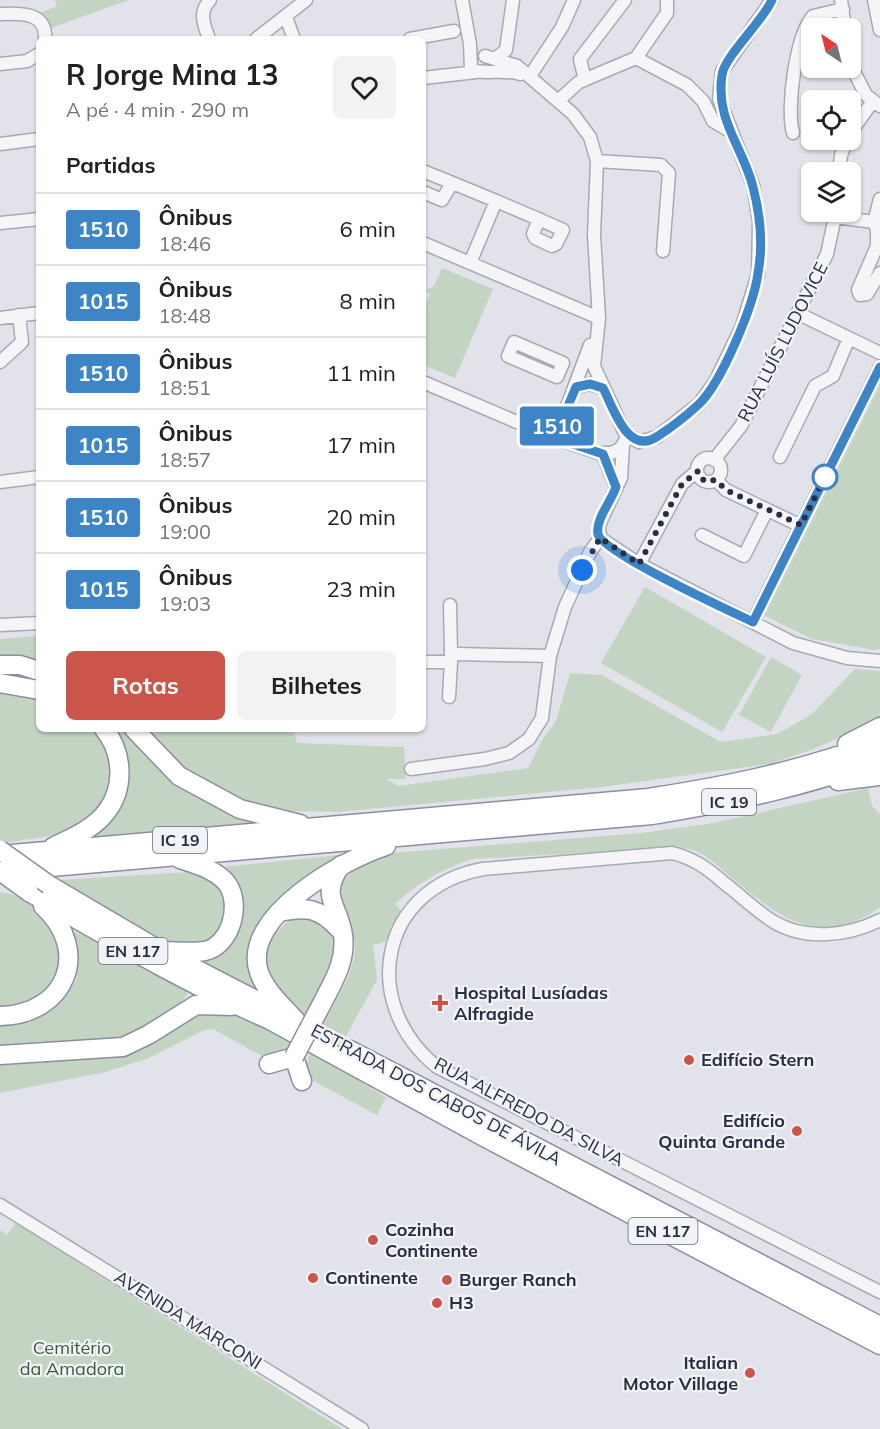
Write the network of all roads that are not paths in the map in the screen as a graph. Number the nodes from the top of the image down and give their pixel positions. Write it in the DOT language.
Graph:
graph roads {
  1 [pos="210,0"];
  2 [pos="306,0"];
  3 [pos="462,0"];
  4 [pos="513,0"];
  5 [pos="574,0"];
  6 [pos="625,0"];
  7 [pos="667,0"];
  8 [pos="772,0"];
  9 [pos="874,0"];
  10 [pos="842,5"];
  11 [pos="0,14"];
  12 [pos="286,17"];
  13 [pos="880,28"];
  14 [pos="453,31"];
  15 [pos="44,36"];
  16 [pos="208,36"];
  17 [pos="260,36"];
  18 [pos="293,36"];
  19 [pos="426,36"];
  20 [pos="36,56"];
  21 [pos="481,57"];
  22 [pos="636,58"];
  23 [pos="0,64"];
  24 [pos="479,71"];
  25 [pos="426,75"];
  26 [pos="426,76"];
  27 [pos="530,76"];
  28 [pos="857,78"];
  29 [pos="585,80"];
  30 [pos="559,100"];
  31 [pos="876,103"];
  32 [pos="861,120"];
  33 [pos="730,131"];
  34 [pos="793,132"];
  35 [pos="36,140"];
  36 [pos="0,144"];
  37 [pos="597,161"];
  38 [pos="426,172"];
  39 [pos="452,183"];
  40 [pos="426,193"];
  41 [pos="880,199"];
  42 [pos="496,201"];
  43 [pos="861,216"];
  44 [pos="877,218"];
  45 [pos="36,219"];
  46 [pos="539,219"];
  47 [pos="833,222"];
  48 [pos="0,223"];
  49 [pos="426,244"];
  50 [pos="663,250"];
  51 [pos="470,263"];
  52 [pos="880,273"];
  53 [pos="36,313"];
  54 [pos="797,313"];
  55 [pos="19,315"];
  56 [pos="0,318"];
  57 [pos="599,318"];
  58 [pos="849,338"];
  59 [pos="880,353"];
  60 [pos="0,362"];
  61 [pos="880,367"];
  62 [pos="561,369"];
  63 [pos="426,383"];
  64 [pos="578,383"];
  65 [pos="603,388"];
  66 [pos="560,425"];
  67 [pos="532,427"];
  68 [pos="625,439"];
  69 [pos="566,441"];
  70 [pos="603,454"];
  71 [pos="780,458"];
  72 [pos="714,460"];
  73 [pos="698,471"];
  74 [pos="36,477"];
  75 [pos="716,480"];
  76 [pos="0,482"];
  77 [pos="616,487"];
  78 [pos="767,510"];
  79 [pos="801,525"];
  80 [pos="702,535"];
  81 [pos="600,538"];
  82 [pos="639,564"];
  83 [pos="450,605"];
  84 [pos="753,622"];
  85 [pos="36,623"];
  86 [pos="0,626"];
  87 [pos="550,656"];
  88 [pos="451,658"];
  89 [pos="880,661"];
  90 [pos="426,662"];
  91 [pos="0,665"];
  92 [pos="36,670"];
  93 [pos="0,683"];
  94 [pos="36,689"];
  95 [pos="449,697"];
  96 [pos="880,727"];
  97 [pos="107,732"];
  98 [pos="137,732"];
  99 [pos="880,741"];
  100 [pos="880,759"];
  101 [pos="411,769"];
  102 [pos="806,775"];
  103 [pos="880,776"];
  104 [pos="314,828"];
  105 [pos="413,837"];
  106 [pos="0,850"];
  107 [pos="46,851"];
  108 [pos="0,855"];
  109 [pos="173,857"];
  110 [pos="342,864"];
  111 [pos="0,871"];
  112 [pos="29,892"];
  113 [pos="279,912"];
  114 [pos="880,920"];
  115 [pos="343,934"];
  116 [pos="161,951"];
  117 [pos="239,1007"];
  118 [pos="0,1016"];
  119 [pos="298,1023"];
  120 [pos="0,1055"];
  121 [pos="294,1057"];
  122 [pos="269,1064"];
  123 [pos="302,1081"];
  124 [pos="0,1195"];
  125 [pos="0,1205"];
  126 [pos="14,1211"];
  127 [pos="880,1292"];
  128 [pos="880,1326"];
  129 [pos="880,1345"];
  130 [pos="362,1429"];
  1 -- 16 [label="street"];
  2 -- 12 [label="street"];
  3 -- 21 [label="street"];
  4 -- 21 [label="street"];
  5 -- 27 [label="street"];
  6 -- 29 [label="street"];
  7 -- 22 [label="street"];
  8 -- 33 [label="street"];
  9 -- 13 [label="street"];
  10 -- 34 [label="street"];
  11 -- 15 [label="street"];
  12 -- 17 [label="street"];
  12 -- 18 [label="street"];
  14 -- 19 [label="street"];
  20 -- 23 [label="street"];
  21 -- 24 [label="street"];
  21 -- 25 [label="street"];
  21 -- 27 [label="street"];
  22 -- 29 [label="street"];
  22 -- 33 [label="street"];
  24 -- 26 [label="street"];
  24 -- 27 [label="street"];
  27 -- 30 [label="street"];
  28 -- 31 [label="street"];
  29 -- 30 [label="street"];
  30 -- 37 [label="street"];
  31 -- 32 [label="street"];
  33 -- 68 [label="street"];
  35 -- 36 [label="street"];
  37 -- 50 [label="street"];
  37 -- 57 [label="street"];
  38 -- 39 [label="street"];
  39 -- 40 [label="street"];
  39 -- 42 [label="street"];
  41 -- 44 [label="street"];
  42 -- 46 [label="street"];
  42 -- 51 [label="street"];
  43 -- 44 [label="street"];
  44 -- 52 [label="street"];
  45 -- 48 [label="street"];
  46 -- 46 [label="street"];
  47 -- 54 [label="street, RUA LUÍS LUDOVICE"];
  49 -- 51 [label="street"];
  51 -- 57 [label="street"];
  53 -- 55 [label="street"];
  54 -- 58 [label="street"];
  54 -- 72 [label="street, RUA LUÍS LUDOVICE"];
  55 -- 56 [label="street"];
  55 -- 60 [label="street"];
  57 -- 64 [label="street"];
  57 -- 65 [label="street"];
  58 -- 59 [label="street"];
  58 -- 71 [label="street"];
  61 -- 79 [label="street"];
  62 -- 64 [label="street"];
  63 -- 67 [label="street"];
  64 -- 65 [label="street"];
  64 -- 66 [label="street"];
  65 -- 68 [label="street"];
  66 -- 67 [label="street"];
  66 -- 69 [label="street"];
  67 -- 69 [label="street"];
  68 -- 70 [label="street"];
  68 -- 77 [label="street"];
  69 -- 70 [label="street"];
  70 -- 77 [label="street"];
  72 -- 73 [label="street"];
  72 -- 75 [label="street"];
  73 -- 75 [label="street"];
  73 -- 82 [label="street"];
  74 -- 76 [label="street"];
  75 -- 78 [label="street"];
  77 -- 81 [label="street"];
  78 -- 79 [label="street"];
  78 -- 80 [label="street"];
  79 -- 84 [label="street"];
  81 -- 82 [label="street"];
  81 -- 87 [label="street"];
  82 -- 84 [label="street"];
  83 -- 88 [label="street"];
  84 -- 89 [label="street"];
  85 -- 86 [label="street"];
  87 -- 88 [label="street"];
  87 -- 101 [label="street"];
  88 -- 90 [label="street"];
  88 -- 95 [label="street"];
  91 -- 92 [label="highway"];
  93 -- 94 [label="highway"];
  96 -- 102 [label="highway"];
  97 -- 107 [label="highway"];
  98 -- 104 [label="highway"];
  99 -- 102 [label="highway, IC 19"];
  100 -- 102 [label="highway, IC 19"];
  102 -- 103 [label="highway"];
  102 -- 104 [label="highway, IC 19"];
  102 -- 105 [label="highway, IC 19"];
  104 -- 107 [label="highway, IC 19"];
  105 -- 109 [label="highway, IC 19"];
  105 -- 110 [label="highway"];
  106 -- 116 [label="highway, ESTRADA DOS CABOS DE ÁVILA / EN 117, bridge"];
  107 -- 108 [label="highway, IC 19"];
  109 -- 111 [label="highway, IC 19"];
  109 -- 116 [label="highway"];
  110 -- 113 [label="highway"];
  110 -- 115 [label="highway"];
  111 -- 112 [label="highway, ESTRADA DOS CABOS DE ÁVILA / EN 117, bridge"];
  112 -- 117 [label="highway, ESTRADA DOS CABOS DE ÁVILA / EN 117"];
  112 -- 118 [label="highway"];
  113 -- 115 [label="highway"];
  113 -- 119 [label="highway"];
  114 -- 127 [label="street, RUA ALFREDO DA SILVA"];
  115 -- 121 [label="highway, bridge"];
  116 -- 119 [label="highway, ESTRADA DOS CABOS DE ÁVILA / EN 117"];
  117 -- 120 [label="highway"];
  117 -- 129 [label="highway, ESTRADA DOS CABOS DE ÁVILA / EN 117"];
  119 -- 128 [label="highway, ESTRADA DOS CABOS DE ÁVILA / EN 117"];
  121 -- 122 [label="highway"];
  121 -- 123 [label="highway"];
  124 -- 126 [label="street, AVENIDA MARCONI"];
  125 -- 126 [label="street, AVENIDA MARCONI"];
  126 -- 130 [label="street, AVENIDA MARCONI"];
}
